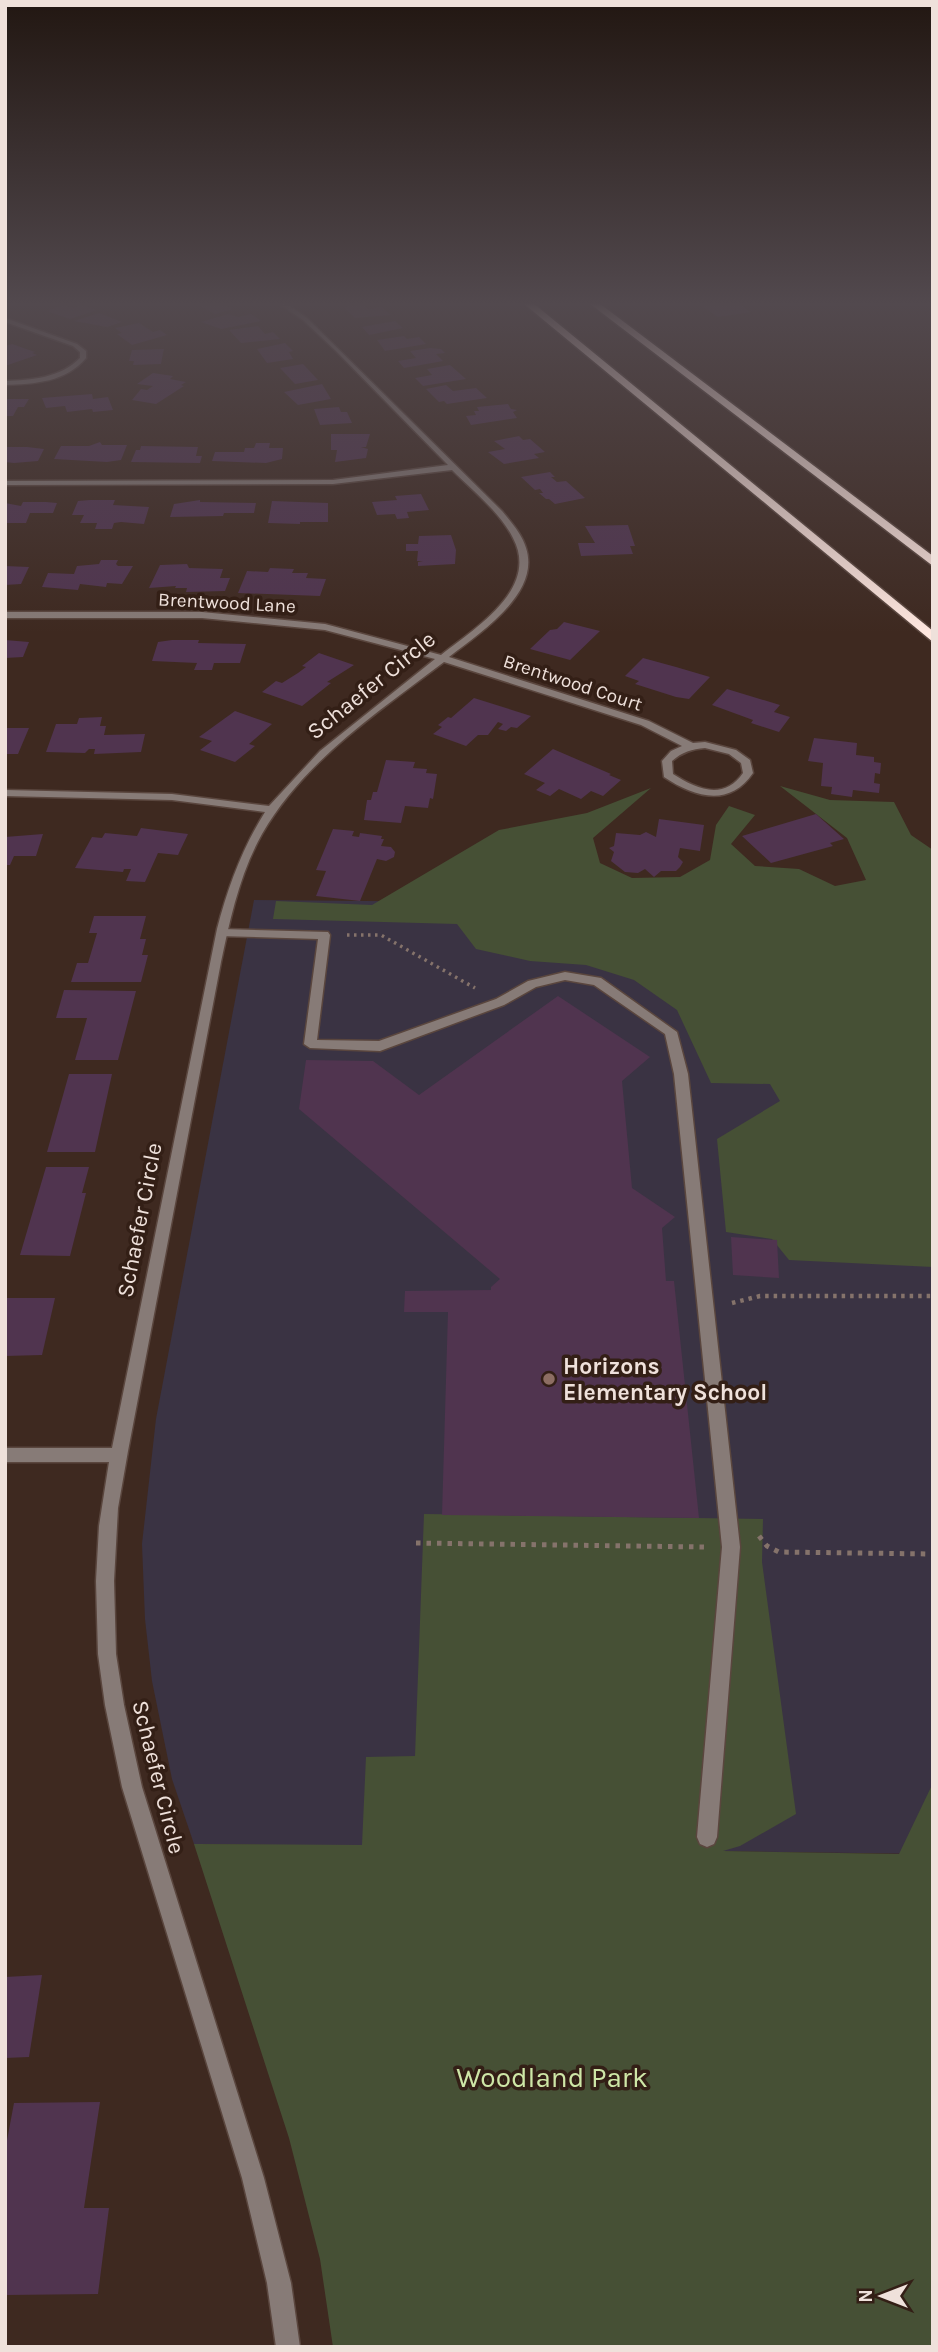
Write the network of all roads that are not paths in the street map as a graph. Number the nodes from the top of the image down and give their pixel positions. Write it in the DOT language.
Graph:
graph roads {
  1 [pos="400,413"];
  2 [pos="660,413"];
  3 [pos="737,413"];
  4 [pos="454,467"];
  5 [pos="5,483"];
  6 [pos="933,562"];
  7 [pos="5,615"];
  8 [pos="933,638"];
  9 [pos="441,659"];
  10 [pos="691,746"];
  11 [pos="5,793"];
  12 [pos="271,810"];
  13 [pos="223,933"];
  14 [pos="5,1455"];
  15 [pos="119,1455"];
  16 [pos="707,1837"];
  17 [pos="288,2347"];
  1 -- 4 [label="street, Schaefer Circle"];
  2 -- 8 [label="highway"];
  3 -- 6 [label="highway"];
  4 -- 5 [label="street"];
  4 -- 9 [label="street, Schaefer Circle"];
  7 -- 9 [label="street, Brentwood Lane"];
  9 -- 10 [label="street, Brentwood Court"];
  9 -- 12 [label="street, Schaefer Circle"];
  10 -- 10 [label="street, Brentwood Court"];
  11 -- 12 [label="street"];
  12 -- 13 [label="street, Schaefer Circle"];
  13 -- 15 [label="street, Schaefer Circle"];
  13 -- 16 [label="street"];
  14 -- 15 [label="street"];
  15 -- 17 [label="street, Schaefer Circle"];
}
